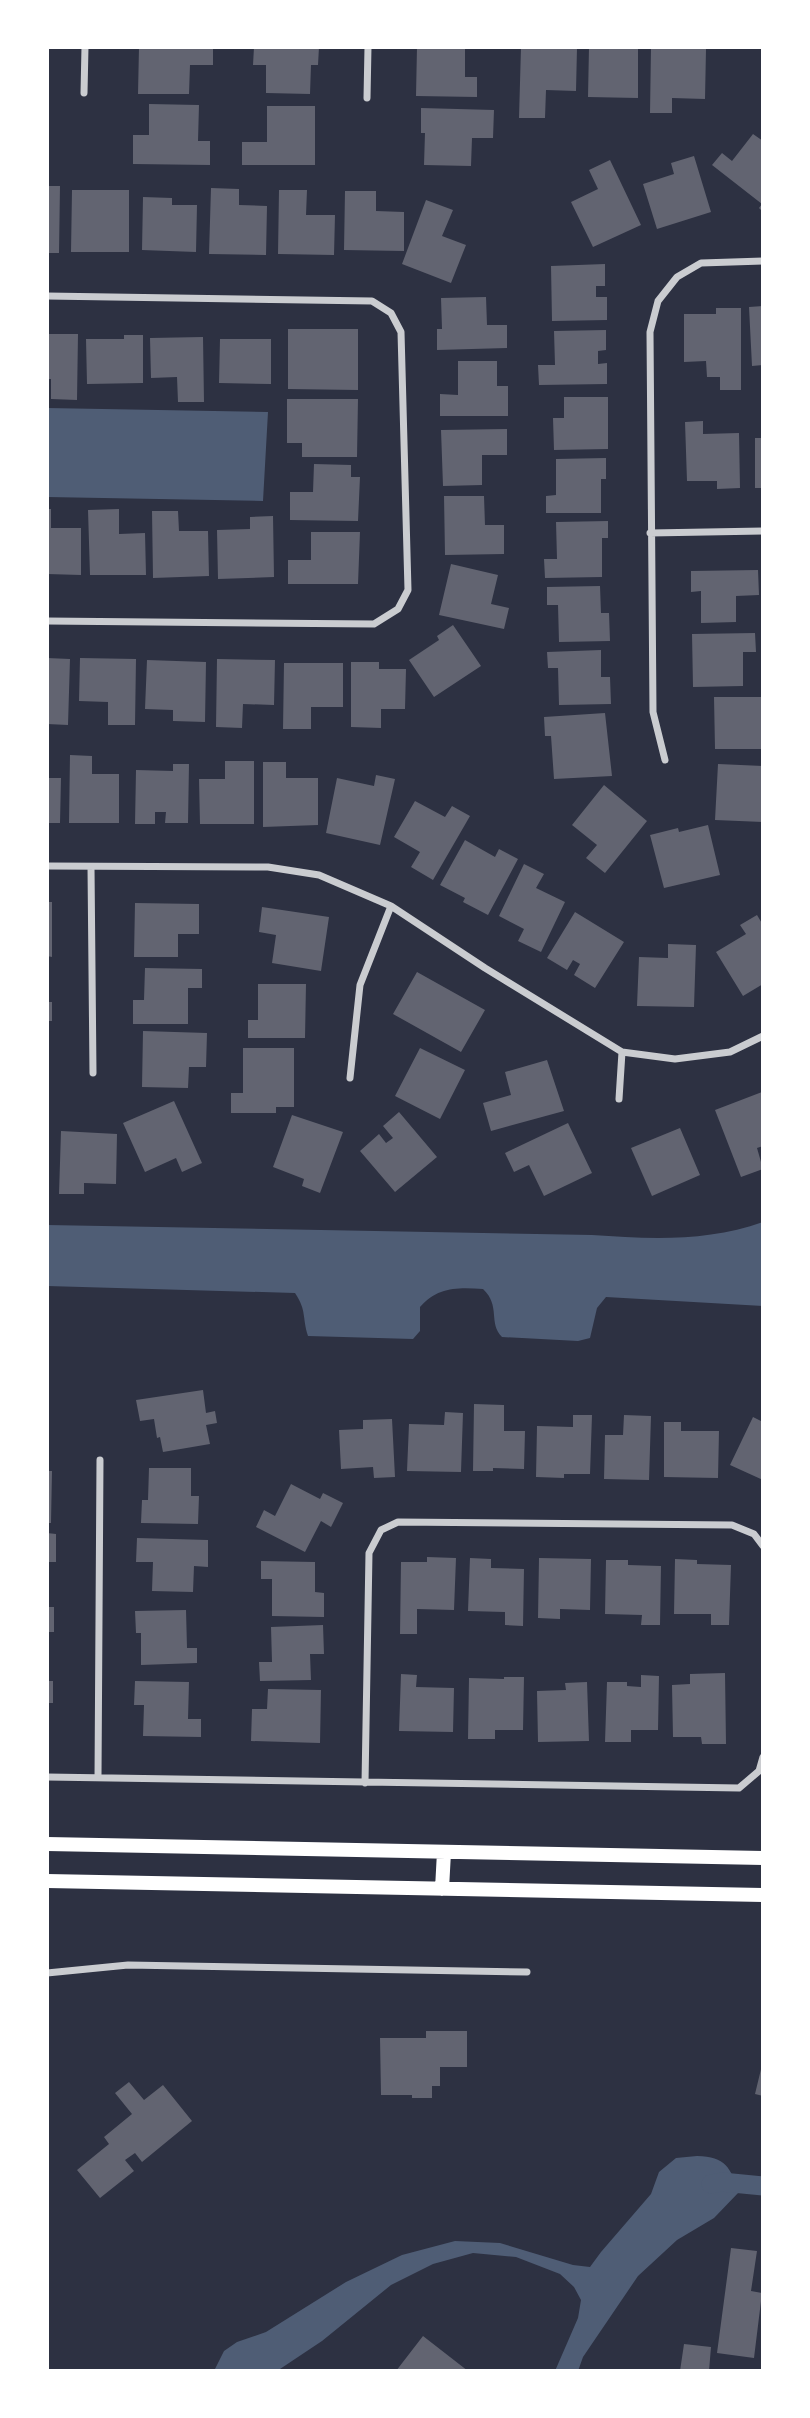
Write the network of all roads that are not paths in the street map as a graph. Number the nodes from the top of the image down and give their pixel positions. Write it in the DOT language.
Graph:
graph roads {
  1 [pos="85,47"];
  2 [pos="368,47"];
  3 [pos="83,93"];
  4 [pos="367,98"];
  5 [pos="763,261"];
  6 [pos="47,296"];
  7 [pos="763,531"];
  8 [pos="650,533"];
  9 [pos="47,621"];
  10 [pos="665,760"];
  11 [pos="47,866"];
  12 [pos="90,867"];
  13 [pos="391,906"];
  14 [pos="763,1036"];
  15 [pos="622,1052"];
  16 [pos="93,1073"];
  17 [pos="350,1078"];
  18 [pos="619,1099"];
  19 [pos="100,1460"];
  20 [pos="763,1546"];
  21 [pos="763,1757"];
  22 [pos="47,1777"];
  23 [pos="98,1778"];
  24 [pos="365,1783"];
  25 [pos="47,1844"];
  26 [pos="444,1852"];
  27 [pos="763,1858"];
  28 [pos="47,1881"];
  29 [pos="442,1889"];
  30 [pos="763,1895"];
  31 [pos="527,1972"];
  32 [pos="47,1973"];
  1 -- 3 [label="street"];
  2 -- 4 [label="street"];
  5 -- 8 [label="street"];
  6 -- 9 [label="street"];
  7 -- 8 [label="street"];
  8 -- 10 [label="street"];
  11 -- 12 [label="street"];
  12 -- 13 [label="street"];
  12 -- 16 [label="street"];
  13 -- 15 [label="street"];
  13 -- 17 [label="street"];
  14 -- 15 [label="street"];
  15 -- 18 [label="street"];
  19 -- 23 [label="street"];
  20 -- 24 [label="street"];
  21 -- 24 [label="street"];
  22 -- 23 [label="street"];
  23 -- 24 [label="street"];
  25 -- 26 [label="main road"];
  26 -- 27 [label="main road"];
  26 -- 29 [label="main road"];
  28 -- 29 [label="main road"];
  29 -- 30 [label="main road"];
  31 -- 32 [label="street"];
}
